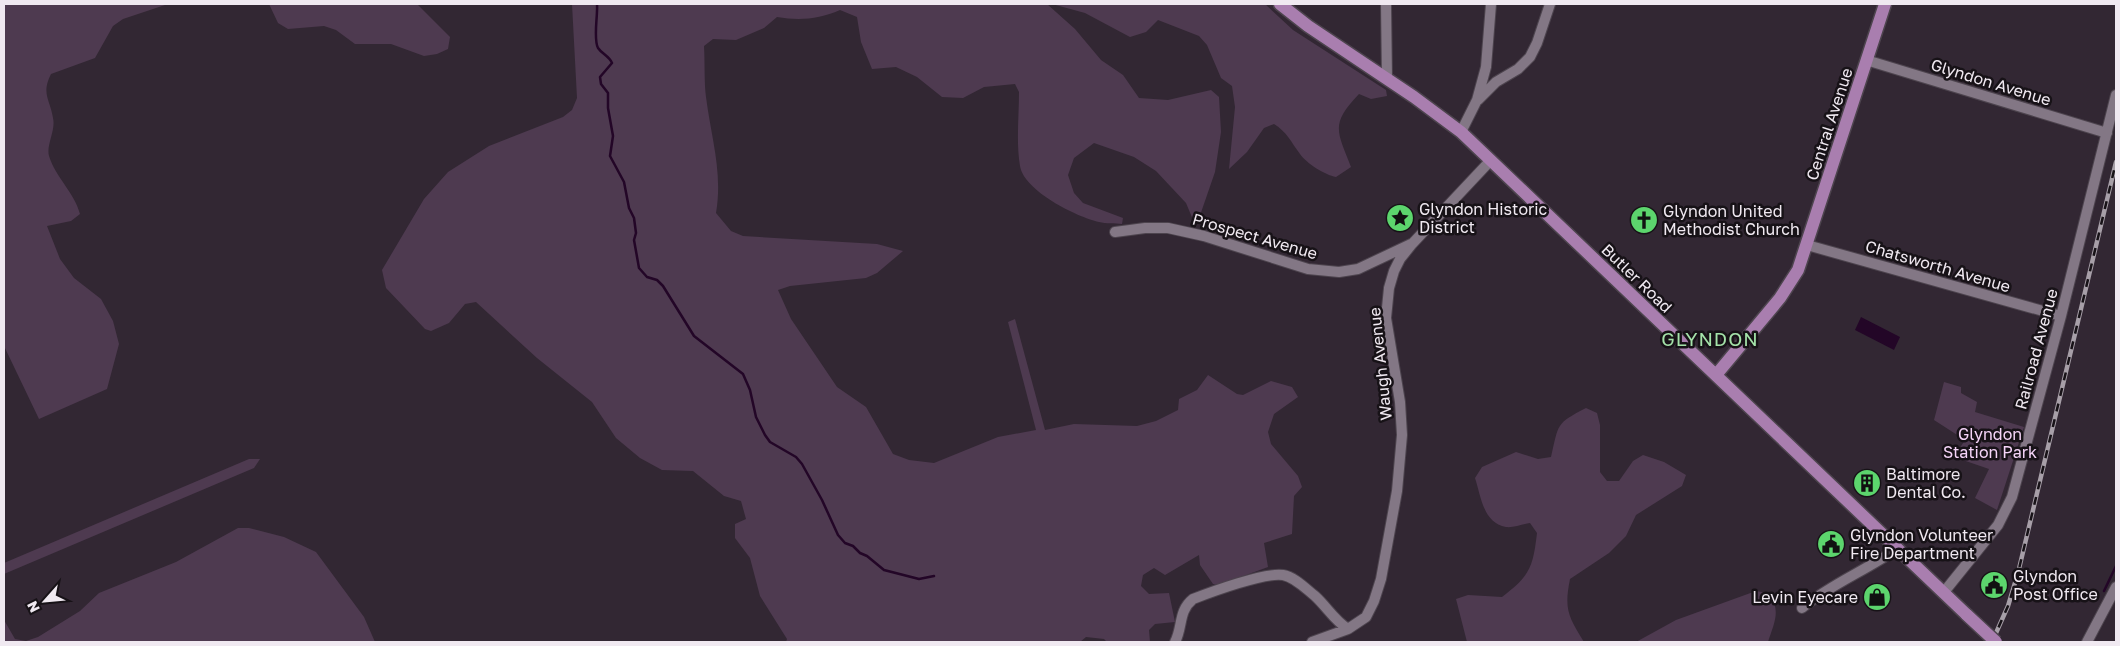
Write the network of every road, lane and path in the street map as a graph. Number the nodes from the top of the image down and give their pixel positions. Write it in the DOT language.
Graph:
graph roads {
  1 [pos="1280,4"];
  2 [pos="1386,4"];
  3 [pos="1491,4"];
  4 [pos="1550,4"];
  5 [pos="1885,4"];
  6 [pos="1866,60"];
  7 [pos="1387,79"];
  8 [pos="2116,95"];
  9 [pos="1477,100"];
  10 [pos="1461,132"];
  11 [pos="2107,133"];
  12 [pos="1491,160"];
  13 [pos="1116,232"];
  14 [pos="1412,244"];
  15 [pos="1807,245"];
  16 [pos="2061,316"];
  17 [pos="1716,376"];
  18 [pos="1898,548"];
  19 [pos="2116,587"];
  20 [pos="1944,592"];
  21 [pos="1802,608"];
  22 [pos="1348,629"];
  23 [pos="1175,642"];
  24 [pos="1312,642"];
  25 [pos="1996,642"];
  26 [pos="2088,642"];
  1 -- 7 [label="main road, Butler Road"];
  2 -- 7 [label="street"];
  3 -- 9 [label="street"];
  4 -- 9 [label="street"];
  5 -- 6 [label="main road, Central Avenue"];
  6 -- 11 [label="street, Glyndon Avenue"];
  6 -- 15 [label="main road, Central Avenue"];
  7 -- 10 [label="main road, Butler Road"];
  8 -- 11 [label="street, Railroad Avenue"];
  9 -- 10 [label="street"];
  10 -- 12 [label="main road, Butler Road"];
  11 -- 16 [label="street, Railroad Avenue"];
  12 -- 14 [label="street, Waugh Avenue"];
  12 -- 17 [label="main road, Butler Road"];
  13 -- 14 [label="street, Prospect Avenue"];
  14 -- 22 [label="street, Waugh Avenue"];
  15 -- 16 [label="street, Chatsworth Avenue"];
  15 -- 17 [label="main road, Central Avenue"];
  16 -- 20 [label="street, Railroad Avenue"];
  17 -- 18 [label="main road, Butler Road"];
  18 -- 20 [label="main road, Butler Road"];
  18 -- 21 [label="street"];
  19 -- 26 [label="street"];
  20 -- 25 [label="main road, Butler Road, bridge"];
  22 -- 23 [label="street"];
  22 -- 24 [label="street"];
}
